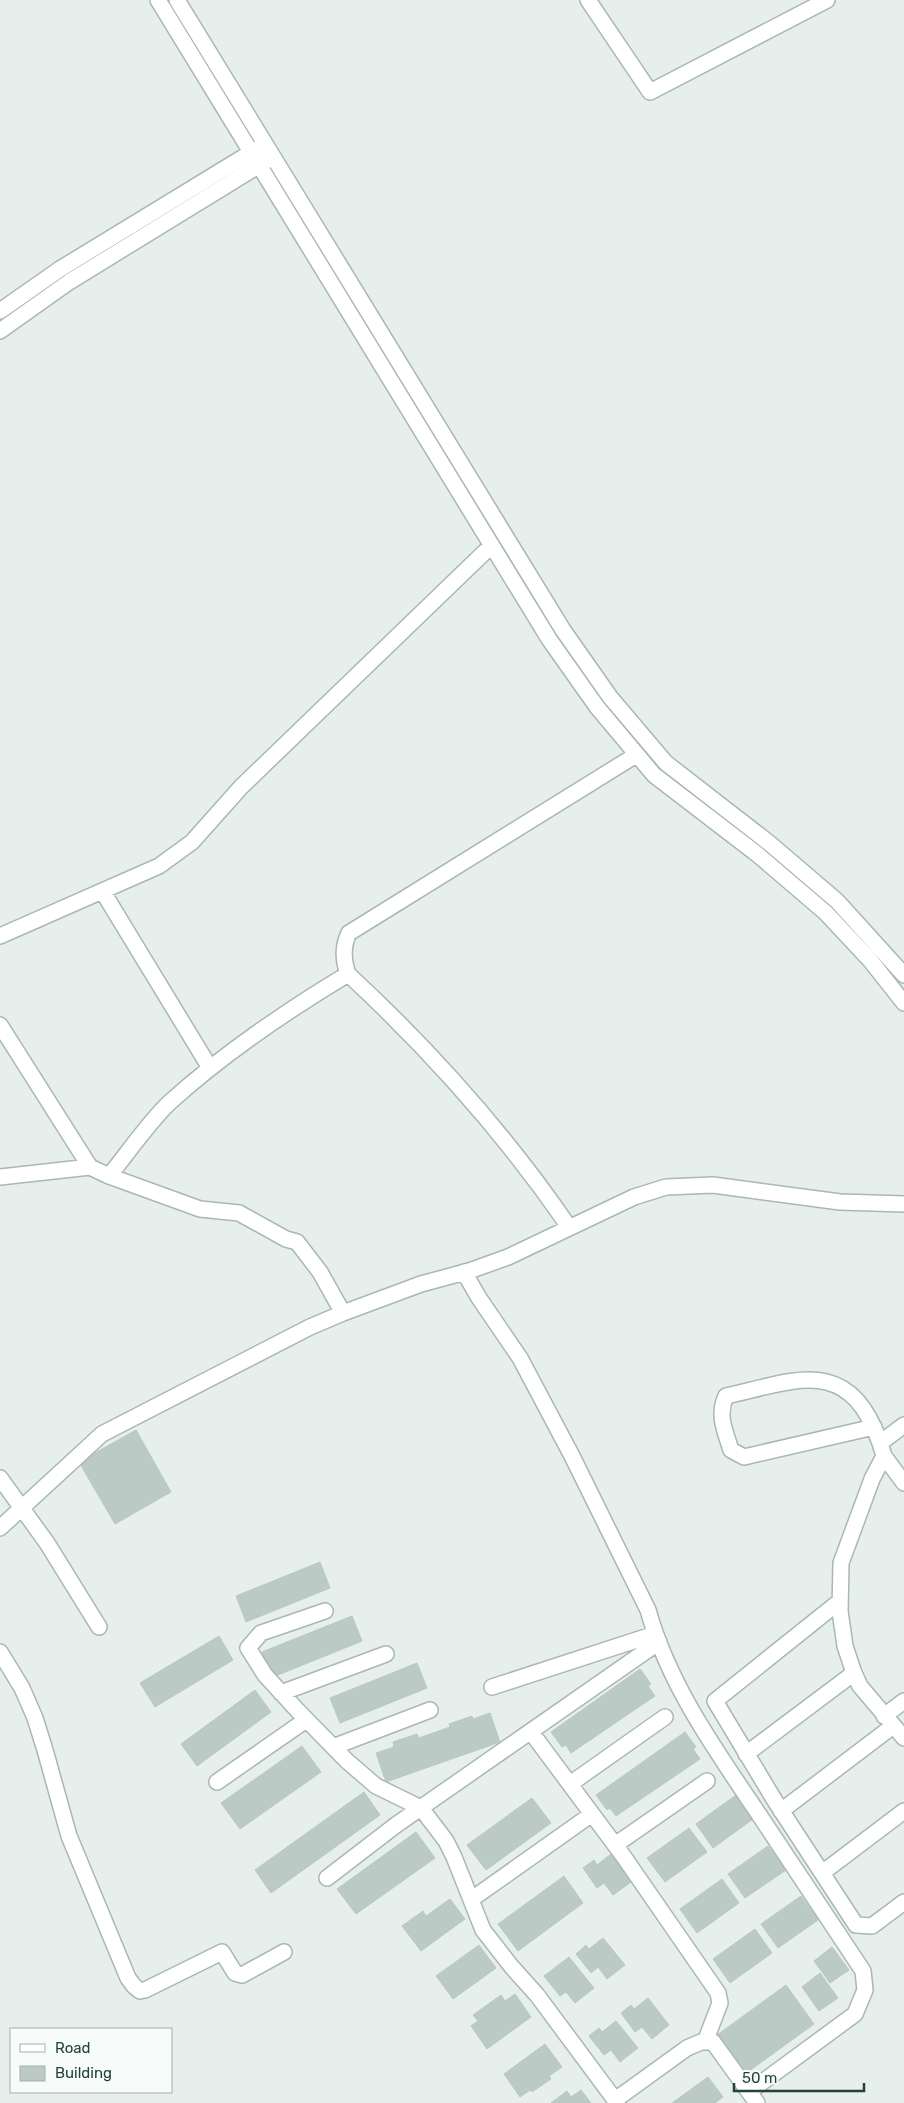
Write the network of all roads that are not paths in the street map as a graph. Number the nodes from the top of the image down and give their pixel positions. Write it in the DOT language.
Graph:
graph roads {
  1 [pos="158,0"];
  2 [pos="178,0"];
  3 [pos="588,0"];
  4 [pos="827,0"];
  5 [pos="265,144"];
  6 [pos="251,153"];
  7 [pos="273,157"];
  8 [pos="259,166"];
  9 [pos="0,311"];
  10 [pos="0,331"];
  11 [pos="492,546"];
  12 [pos="636,755"];
  13 [pos="103,892"];
  14 [pos="0,936"];
  15 [pos="348,974"];
  16 [pos="904,975"];
  17 [pos="904,1003"];
  18 [pos="0,1025"];
  19 [pos="210,1068"];
  20 [pos="90,1167"];
  21 [pos="0,1176"];
  22 [pos="109,1176"];
  23 [pos="904,1204"];
  24 [pos="569,1228"];
  25 [pos="464,1272"];
  26 [pos="343,1313"];
  27 [pos="904,1425"];
  28 [pos="874,1427"];
  29 [pos="882,1450"];
  30 [pos="0,1478"];
  31 [pos="904,1483"];
  32 [pos="22,1508"];
  33 [pos="0,1528"];
  34 [pos="840,1600"];
  35 [pos="325,1611"];
  36 [pos="100,1627"];
  37 [pos="657,1638"];
  38 [pos="0,1652"];
  39 [pos="386,1654"];
  40 [pos="854,1673"];
  41 [pos="492,1687"];
  42 [pos="282,1693"];
  43 [pos="904,1701"];
  44 [pos="430,1710"];
  45 [pos="665,1718"];
  46 [pos="306,1720"];
  47 [pos="889,1721"];
  48 [pos="531,1732"];
  49 [pos="904,1738"];
  50 [pos="333,1747"];
  51 [pos="746,1754"];
  52 [pos="707,1781"];
  53 [pos="218,1782"];
  54 [pos="570,1784"];
  55 [pos="421,1808"];
  56 [pos="781,1811"];
  57 [pos="904,1811"];
  58 [pos="592,1814"];
  59 [pos="615,1845"];
  60 [pos="822,1873"];
  61 [pos="327,1878"];
  62 [pos="472,1899"];
  63 [pos="904,1902"];
  64 [pos="284,1952"];
  65 [pos="705,2042"];
  66 [pos="753,2098"];
  1 -- 6 [label="street"];
  2 -- 5 [label="street"];
  3 -- 4 [label="street"];
  5 -- 6 [label="street"];
  5 -- 7 [label="street"];
  6 -- 8 [label="street"];
  6 -- 9 [label="street"];
  7 -- 8 [label="street"];
  7 -- 16 [label="street"];
  8 -- 10 [label="street"];
  8 -- 11 [label="street"];
  11 -- 12 [label="street"];
  11 -- 13 [label="street"];
  12 -- 15 [label="street"];
  12 -- 17 [label="street"];
  13 -- 14 [label="street"];
  13 -- 19 [label="street"];
  15 -- 19 [label="street"];
  15 -- 24 [label="street"];
  18 -- 20 [label="street"];
  19 -- 22 [label="street"];
  20 -- 21 [label="street"];
  20 -- 22 [label="street"];
  22 -- 26 [label="street"];
  23 -- 24 [label="street"];
  24 -- 25 [label="street"];
  25 -- 26 [label="street"];
  25 -- 37 [label="street"];
  26 -- 32 [label="street"];
  27 -- 29 [label="street"];
  28 -- 28 [label="street"];
  28 -- 29 [label="street"];
  29 -- 31 [label="street"];
  29 -- 34 [label="street"];
  30 -- 32 [label="street"];
  32 -- 33 [label="street"];
  32 -- 36 [label="street"];
  34 -- 40 [label="street"];
  34 -- 51 [label="street"];
  35 -- 42 [label="street"];
  37 -- 41 [label="street"];
  37 -- 48 [label="street"];
  37 -- 66 [label="street"];
  38 -- 64 [label="street"];
  39 -- 42 [label="street"];
  40 -- 47 [label="street"];
  40 -- 51 [label="street"];
  42 -- 46 [label="street"];
  43 -- 47 [label="street"];
  44 -- 50 [label="street"];
  45 -- 54 [label="street"];
  46 -- 50 [label="street"];
  46 -- 53 [label="street"];
  47 -- 49 [label="street"];
  47 -- 56 [label="street"];
  48 -- 54 [label="street"];
  48 -- 55 [label="street"];
  50 -- 55 [label="street"];
  51 -- 56 [label="street"];
  52 -- 59 [label="street"];
  54 -- 58 [label="street"];
  55 -- 61 [label="street"];
  55 -- 62 [label="street"];
  56 -- 60 [label="street"];
  57 -- 60 [label="street"];
  58 -- 59 [label="street"];
  58 -- 62 [label="street"];
  59 -- 65 [label="street"];
  60 -- 63 [label="street"];
  62 -- 65 [label="street"];
  65 -- 66 [label="street"];
}
